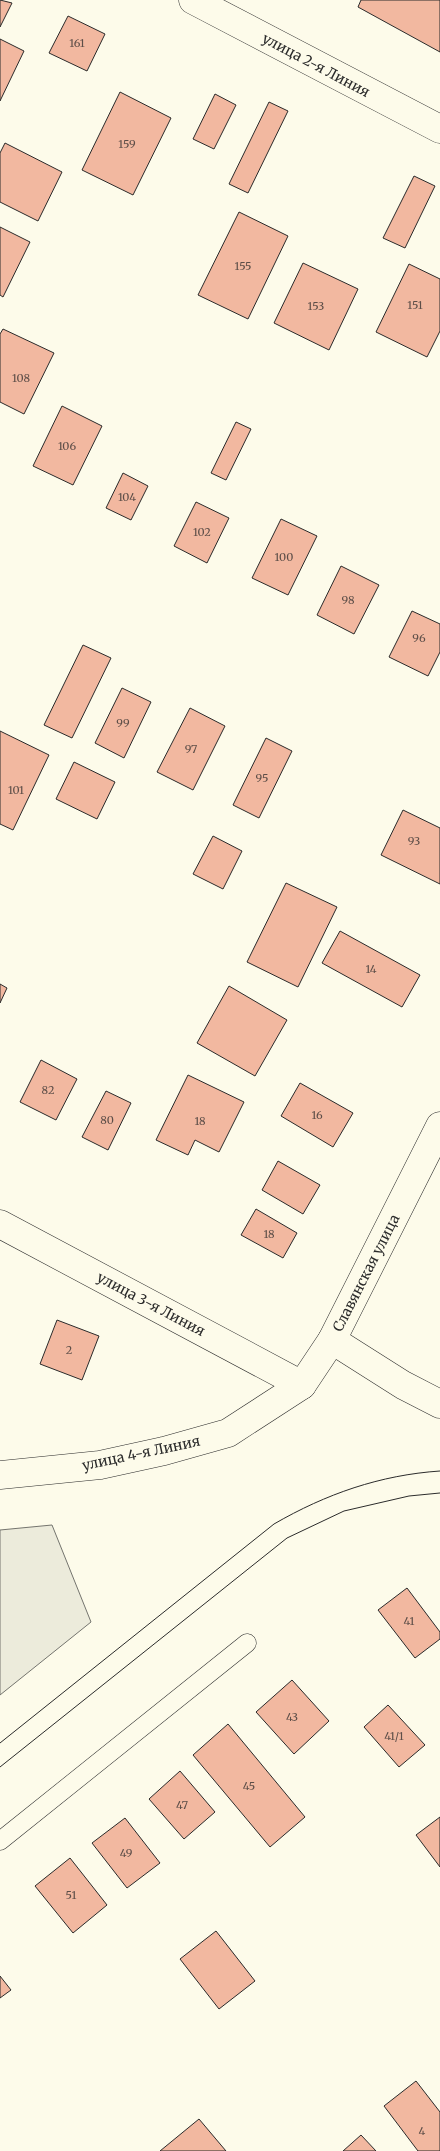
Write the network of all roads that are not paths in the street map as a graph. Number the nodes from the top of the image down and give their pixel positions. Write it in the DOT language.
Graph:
graph roads {
  1 [pos="193,0"];
  2 [pos="440,129"];
  3 [pos="440,1126"];
  4 [pos="0,1224"];
  5 [pos="332,1340"];
  6 [pos="302,1385"];
  7 [pos="440,1404"];
  8 [pos="273,1406"];
  9 [pos="0,1475"];
  10 [pos="247,1643"];
  11 [pos="0,1841"];
  1 -- 2 [label="street, улица 2-я Линия"];
  3 -- 5 [label="street, Славянская улица"];
  4 -- 6 [label="street, улица 3-я Линия"];
  5 -- 6 [label="street, Славянская улица"];
  5 -- 7 [label="street"];
  6 -- 8 [label="street, Славянская улица"];
  8 -- 9 [label="street, улица 4-я Линия"];
  10 -- 11 [label="lane"];
}
